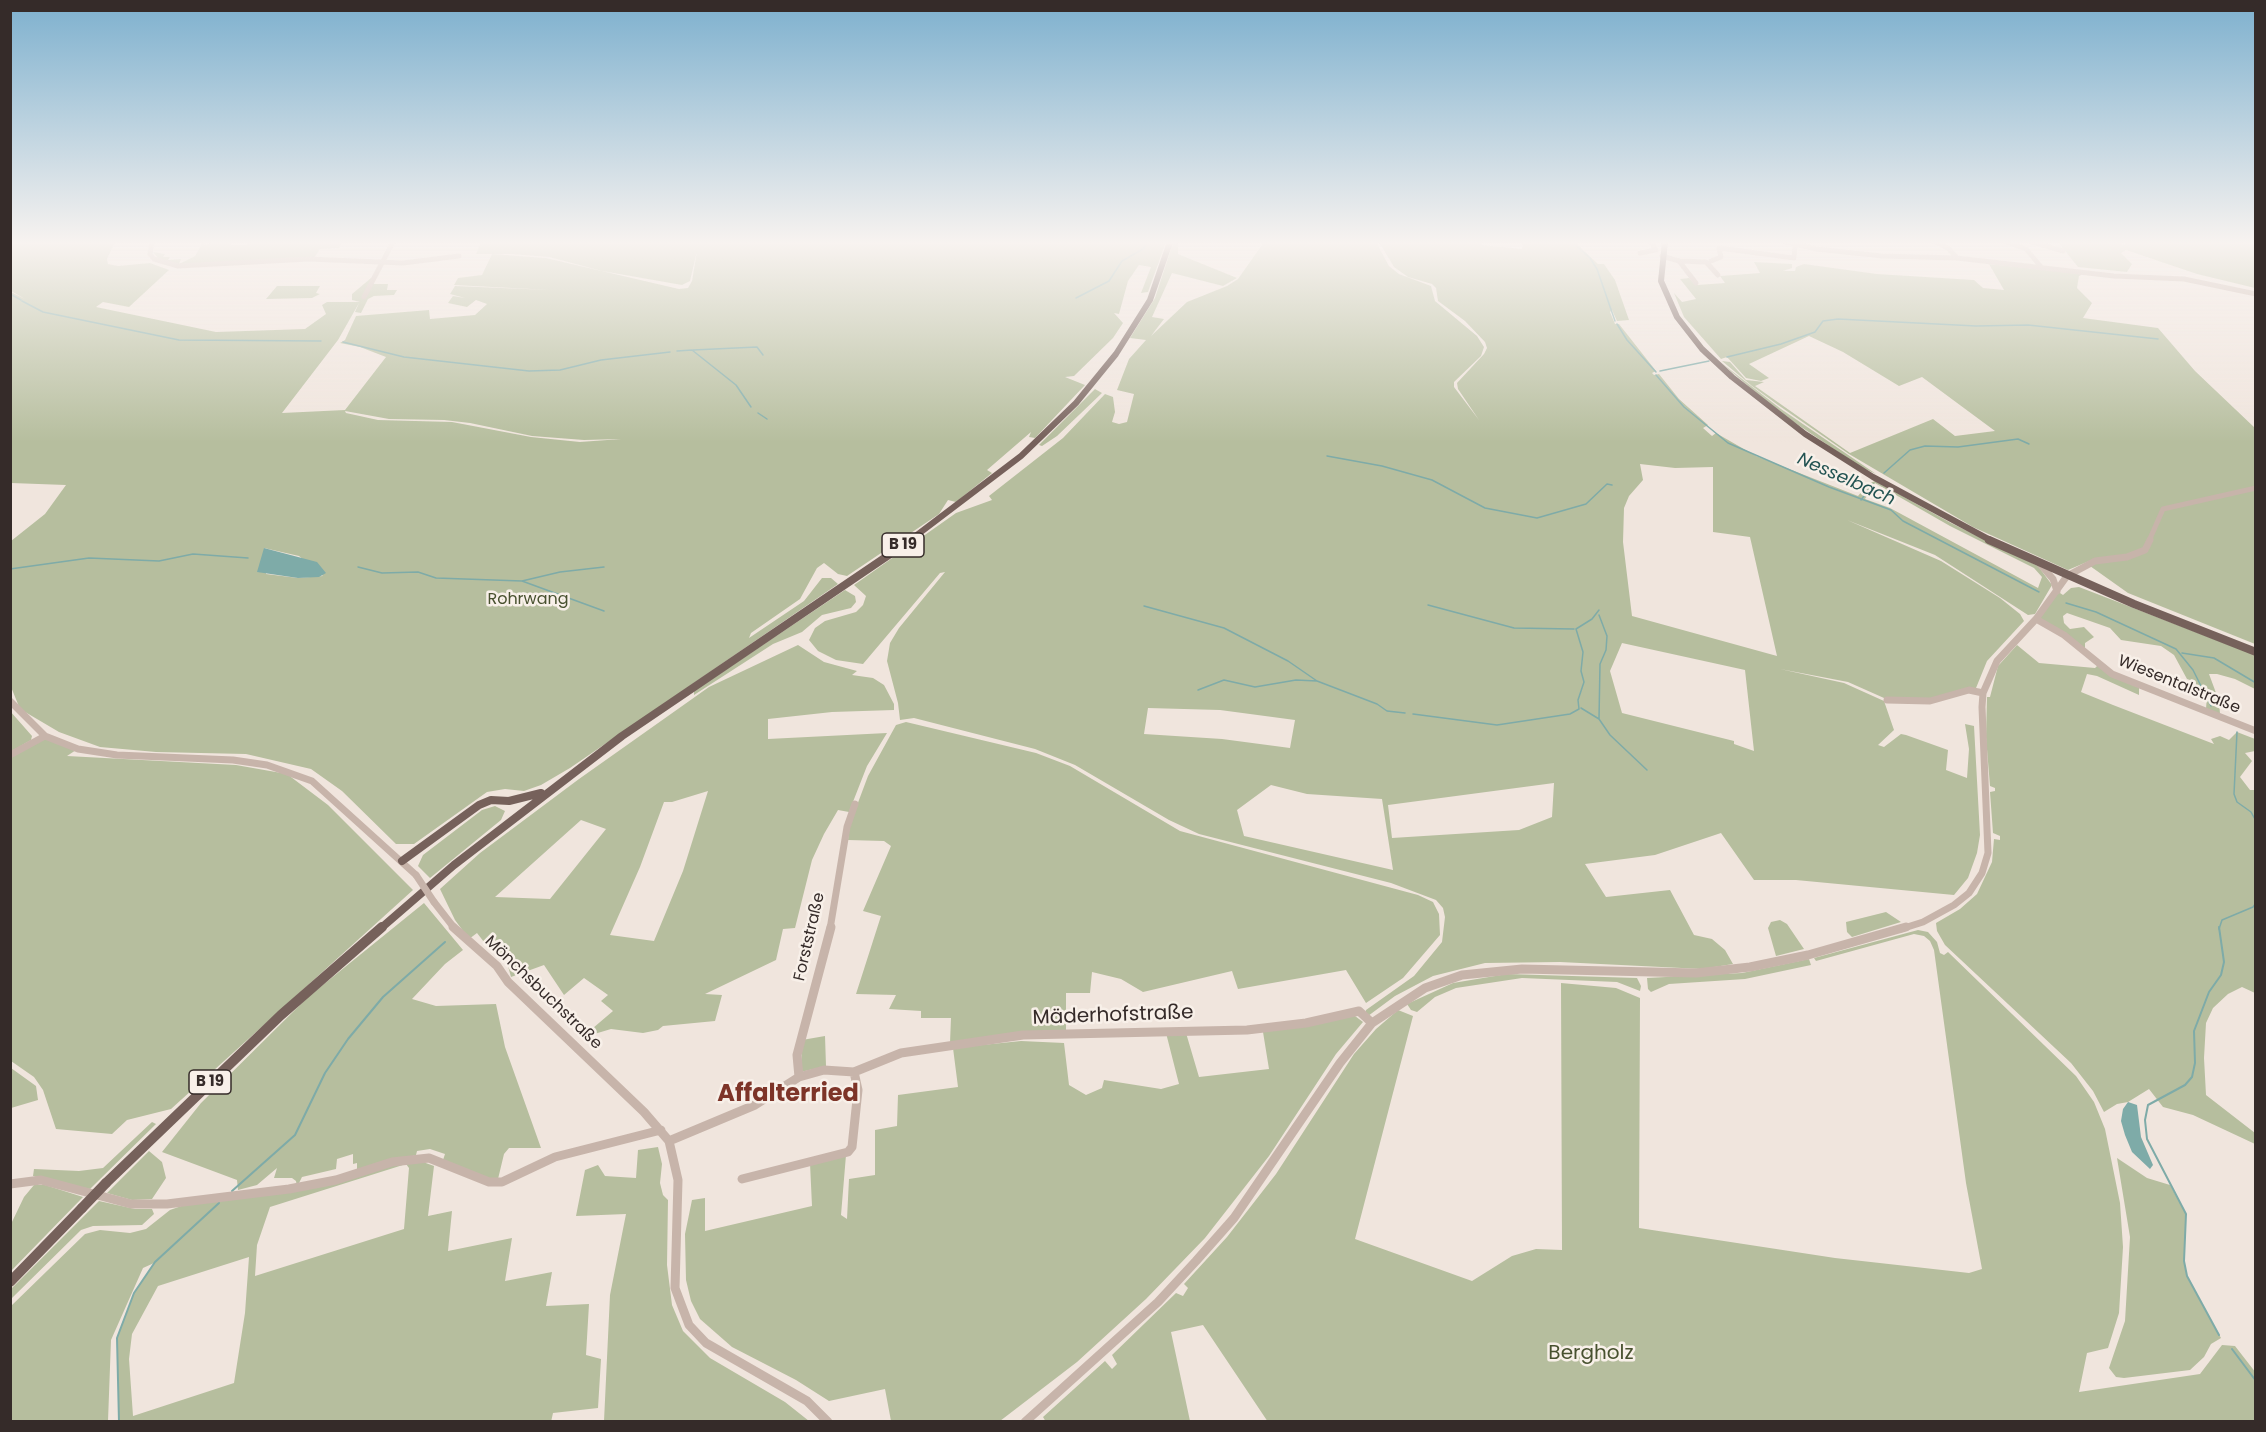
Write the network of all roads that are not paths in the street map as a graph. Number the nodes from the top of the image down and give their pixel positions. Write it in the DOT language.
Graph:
graph roads {
  1 [pos="1146,309"];
  2 [pos="1673,309"];
  3 [pos="2256,488"];
  4 [pos="2040,564"];
  5 [pos="2067,576"];
  6 [pos="2057,591"];
  7 [pos="2036,619"];
  8 [pos="2256,652"];
  9 [pos="1983,693"];
  10 [pos="1887,700"];
  11 [pos="10,701"];
  12 [pos="2256,731"];
  13 [pos="45,736"];
  14 [pos="10,755"];
  15 [pos="548,791"];
  16 [pos="509,801"];
  17 [pos="855,804"];
  18 [pos="524,809"];
  19 [pos="402,861"];
  20 [pos="1372,1023"];
  21 [pos="854,1072"];
  22 [pos="799,1077"];
  23 [pos="661,1130"];
  24 [pos="669,1141"];
  25 [pos="742,1179"];
  26 [pos="10,1184"];
  27 [pos="10,1282"];
  28 [pos="828,1422"];
  29 [pos="1025,1422"];
  1 -- 15 [label="main road, B 19"];
  2 -- 4 [label="main road"];
  3 -- 5 [label="street"];
  4 -- 5 [label="main road"];
  4 -- 6 [label="street"];
  5 -- 6 [label="street"];
  5 -- 8 [label="main road"];
  6 -- 7 [label="street"];
  7 -- 9 [label="street"];
  7 -- 12 [label="street, Wiesentalstraße"];
  9 -- 10 [label="street"];
  9 -- 20 [label="street"];
  11 -- 13 [label="street"];
  13 -- 14 [label="street"];
  13 -- 19 [label="street, Mönchsbuchstraße"];
  15 -- 16 [label="main road"];
  15 -- 18 [label="main road, B 19"];
  16 -- 18 [label="main road"];
  16 -- 19 [label="main road"];
  17 -- 22 [label="street, Forststraße"];
  18 -- 27 [label="main road, B 19, bridge"];
  19 -- 23 [label="street, Mönchsbuchstraße, bridge"];
  20 -- 21 [label="street, Mäderhofstraße"];
  20 -- 29 [label="street"];
  21 -- 22 [label="street"];
  21 -- 25 [label="street"];
  22 -- 24 [label="street"];
  23 -- 24 [label="street, Mönchsbuchstraße"];
  23 -- 26 [label="street"];
  24 -- 28 [label="street, Mönchsbuchstraße"];
}
